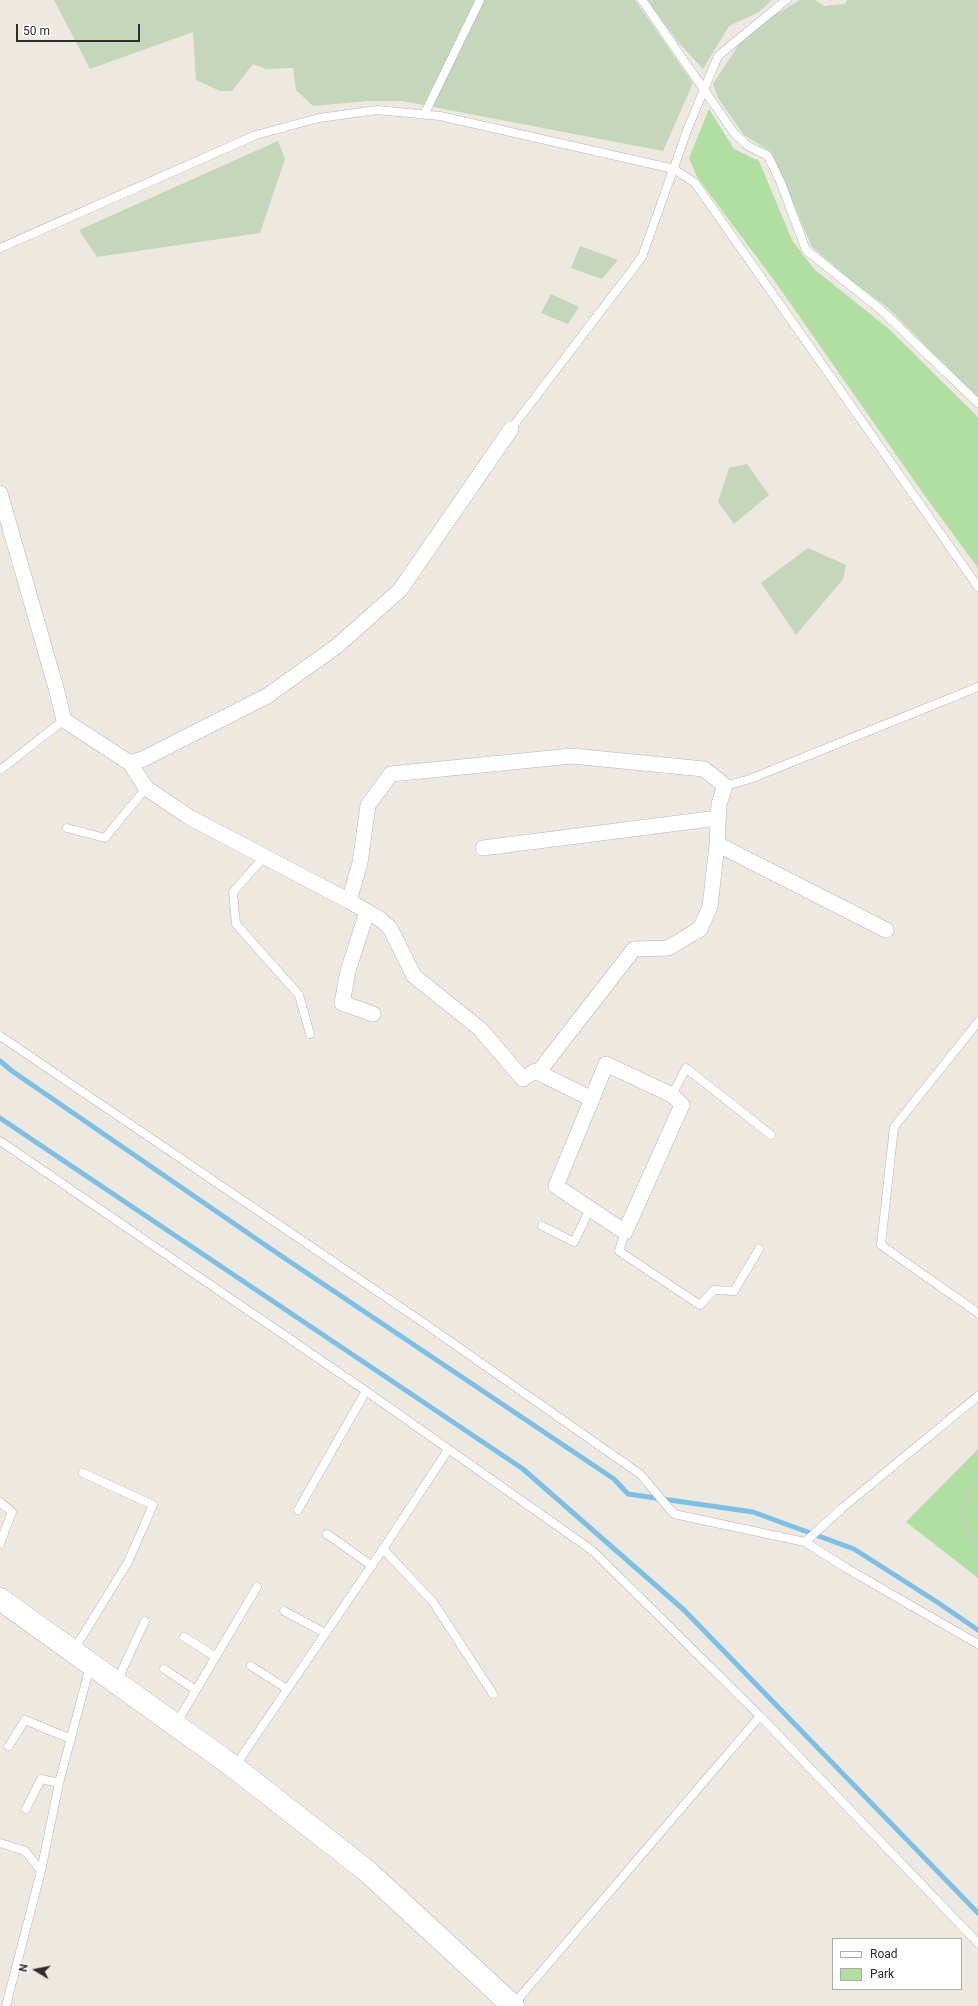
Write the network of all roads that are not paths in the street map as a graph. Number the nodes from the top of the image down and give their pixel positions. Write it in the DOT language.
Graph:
graph roads {
  1 [pos="480,0"];
  2 [pos="642,0"];
  3 [pos="786,0"];
  4 [pos="704,89"];
  5 [pos="424,115"];
  6 [pos="674,168"];
  7 [pos="0,248"];
  8 [pos="978,403"];
  9 [pos="511,429"];
  10 [pos="0,493"];
  11 [pos="978,588"];
  12 [pos="978,687"];
  13 [pos="64,720"];
  14 [pos="130,762"];
  15 [pos="0,770"];
  16 [pos="725,786"];
  17 [pos="146,788"];
  18 [pos="718,818"];
  19 [pos="67,828"];
  20 [pos="717,844"];
  21 [pos="483,848"];
  22 [pos="265,856"];
  23 [pos="349,901"];
  24 [pos="367,912"];
  25 [pos="886,930"];
  26 [pos="373,1014"];
  27 [pos="978,1022"];
  28 [pos="310,1034"];
  29 [pos="0,1036"];
  30 [pos="535,1071"];
  31 [pos="672,1095"];
  32 [pos="592,1099"];
  33 [pos="771,1135"];
  34 [pos="0,1141"];
  35 [pos="590,1209"];
  36 [pos="542,1226"];
  37 [pos="625,1232"];
  38 [pos="759,1249"];
  39 [pos="978,1313"];
  40 [pos="366,1391"];
  41 [pos="978,1396"];
  42 [pos="448,1450"];
  43 [pos="82,1472"];
  44 [pos="0,1502"];
  45 [pos="298,1510"];
  46 [pos="327,1534"];
  47 [pos="805,1542"];
  48 [pos="0,1543"];
  49 [pos="383,1549"];
  50 [pos="372,1566"];
  51 [pos="257,1587"];
  52 [pos="0,1599"];
  53 [pos="284,1611"];
  54 [pos="145,1621"];
  55 [pos="325,1633"];
  56 [pos="184,1637"];
  57 [pos="978,1644"];
  58 [pos="82,1657"];
  59 [pos="216,1657"];
  60 [pos="251,1666"];
  61 [pos="164,1669"];
  62 [pos="117,1682"];
  63 [pos="287,1689"];
  64 [pos="196,1690"];
  65 [pos="493,1694"];
  66 [pos="760,1716"];
  67 [pos="176,1725"];
  68 [pos="71,1739"];
  69 [pos="9,1746"];
  70 [pos="234,1767"];
  71 [pos="59,1783"];
  72 [pos="26,1809"];
  73 [pos="0,1844"];
  74 [pos="41,1871"];
  75 [pos="978,1943"];
  76 [pos="6,2006"];
  77 [pos="513,2006"];
  1 -- 5 [label="lane"];
  2 -- 4 [label="lane"];
  3 -- 4 [label="lane"];
  4 -- 6 [label="lane"];
  4 -- 8 [label="lane"];
  5 -- 6 [label="lane"];
  5 -- 7 [label="lane"];
  6 -- 9 [label="lane"];
  6 -- 11 [label="lane"];
  9 -- 14 [label="street"];
  10 -- 13 [label="street"];
  12 -- 16 [label="lane"];
  13 -- 14 [label="street"];
  13 -- 15 [label="lane"];
  14 -- 17 [label="street"];
  16 -- 18 [label="street"];
  16 -- 23 [label="street"];
  17 -- 19 [label="lane"];
  17 -- 22 [label="street"];
  18 -- 20 [label="street"];
  18 -- 21 [label="street"];
  20 -- 25 [label="street"];
  20 -- 30 [label="street"];
  22 -- 23 [label="street"];
  22 -- 28 [label="lane"];
  23 -- 24 [label="street"];
  24 -- 26 [label="street"];
  24 -- 30 [label="street"];
  27 -- 39 [label="lane"];
  29 -- 47 [label="lane"];
  30 -- 32 [label="street"];
  31 -- 32 [label="street"];
  31 -- 33 [label="lane"];
  31 -- 37 [label="street"];
  32 -- 35 [label="street"];
  34 -- 40 [label="lane"];
  35 -- 36 [label="lane"];
  35 -- 37 [label="street"];
  37 -- 38 [label="lane"];
  40 -- 42 [label="lane"];
  40 -- 45 [label="lane"];
  41 -- 47 [label="lane"];
  42 -- 49 [label="lane"];
  42 -- 66 [label="lane"];
  43 -- 58 [label="lane"];
  44 -- 48 [label="lane"];
  46 -- 50 [label="lane"];
  47 -- 57 [label="lane"];
  49 -- 50 [label="lane"];
  49 -- 65 [label="lane"];
  50 -- 55 [label="lane"];
  51 -- 59 [label="lane"];
  52 -- 58 [label="street"];
  53 -- 55 [label="lane"];
  54 -- 62 [label="lane"];
  55 -- 63 [label="lane"];
  56 -- 59 [label="lane"];
  58 -- 62 [label="street"];
  58 -- 68 [label="lane"];
  59 -- 64 [label="lane"];
  60 -- 63 [label="lane"];
  61 -- 64 [label="lane"];
  62 -- 67 [label="street"];
  63 -- 70 [label="lane"];
  64 -- 67 [label="lane"];
  66 -- 75 [label="lane"];
  66 -- 77 [label="lane"];
  67 -- 70 [label="street"];
  68 -- 69 [label="lane"];
  68 -- 71 [label="lane"];
  70 -- 77 [label="street"];
  71 -- 72 [label="lane"];
  71 -- 74 [label="lane"];
  73 -- 74 [label="lane"];
  74 -- 76 [label="lane"];
}
